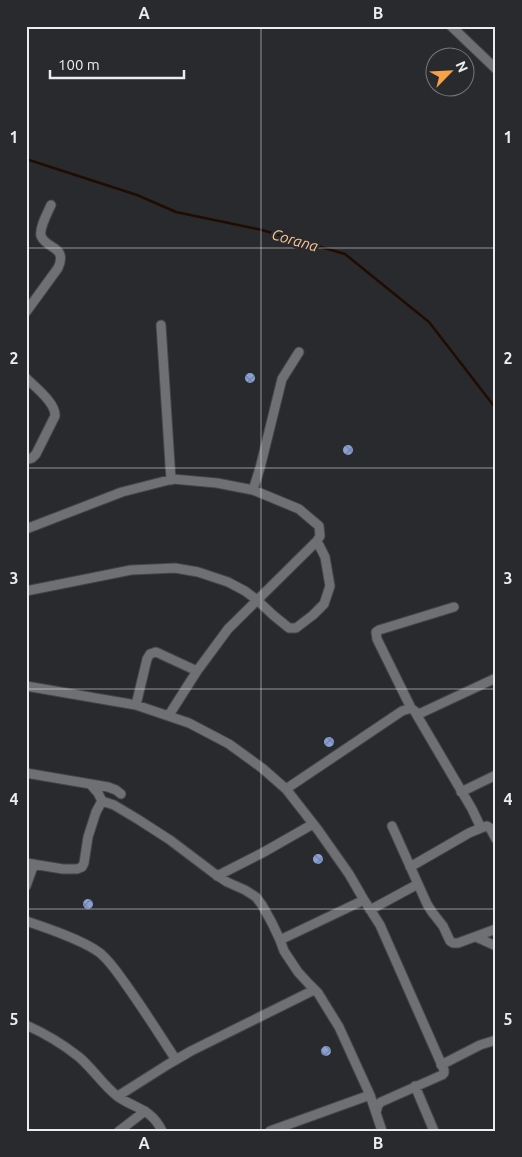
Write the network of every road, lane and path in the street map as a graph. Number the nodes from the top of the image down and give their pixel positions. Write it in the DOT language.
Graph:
graph roads {
  1 [pos="451,26"];
  2 [pos="496,68"];
  3 [pos="51,205"];
  4 [pos="26,312"];
  5 [pos="160,326"];
  6 [pos="299,352"];
  7 [pos="26,378"];
  8 [pos="26,458"];
  9 [pos="170,480"];
  10 [pos="253,490"];
  11 [pos="26,529"];
  12 [pos="317,541"];
  13 [pos="26,591"];
  14 [pos="257,600"];
  15 [pos="454,606"];
  16 [pos="197,671"];
  17 [pos="496,678"];
  18 [pos="26,686"];
  19 [pos="136,705"];
  20 [pos="413,710"];
  21 [pos="169,715"];
  22 [pos="26,773"];
  23 [pos="496,775"];
  24 [pos="92,785"];
  25 [pos="286,790"];
  26 [pos="461,792"];
  27 [pos="121,794"];
  28 [pos="102,802"];
  29 [pos="313,824"];
  30 [pos="392,826"];
  31 [pos="481,828"];
  32 [pos="496,839"];
  33 [pos="30,863"];
  34 [pos="410,867"];
  35 [pos="217,876"];
  36 [pos="418,884"];
  37 [pos="26,886"];
  38 [pos="364,900"];
  39 [pos="370,910"];
  40 [pos="26,921"];
  41 [pos="496,929"];
  42 [pos="476,936"];
  43 [pos="280,940"];
  44 [pos="496,946"];
  45 [pos="314,990"];
  46 [pos="26,1025"];
  47 [pos="496,1040"];
  48 [pos="176,1060"];
  49 [pos="441,1065"];
  50 [pos="415,1086"];
  51 [pos="370,1095"];
  52 [pos="118,1096"];
  53 [pos="145,1111"];
  54 [pos="376,1113"];
  55 [pos="118,1131"];
  56 [pos="162,1131"];
  57 [pos="270,1131"];
  58 [pos="382,1131"];
  59 [pos="434,1131"];
  1 -- 2 [label="street"];
  3 -- 4 [label="street"];
  5 -- 9 [label="street"];
  6 -- 10 [label="street"];
  7 -- 8 [label="street"];
  9 -- 10 [label="street"];
  9 -- 11 [label="street"];
  10 -- 12 [label="street"];
  12 -- 14 [label="street"];
  12 -- 14 [label="street"];
  13 -- 14 [label="street"];
  14 -- 16 [label="street"];
  15 -- 20 [label="street"];
  16 -- 19 [label="street"];
  16 -- 21 [label="street"];
  17 -- 20 [label="street"];
  18 -- 19 [label="street"];
  19 -- 21 [label="street"];
  20 -- 25 [label="street"];
  20 -- 26 [label="street"];
  21 -- 25 [label="street"];
  22 -- 24 [label="street"];
  23 -- 26 [label="street"];
  24 -- 27 [label="street"];
  24 -- 28 [label="street"];
  25 -- 29 [label="street"];
  26 -- 31 [label="street"];
  28 -- 33 [label="street"];
  28 -- 35 [label="street"];
  29 -- 35 [label="street"];
  29 -- 38 [label="street"];
  30 -- 34 [label="street"];
  31 -- 32 [label="street"];
  31 -- 34 [label="street"];
  33 -- 37 [label="street"];
  34 -- 36 [label="street"];
  35 -- 43 [label="street"];
  36 -- 39 [label="street"];
  36 -- 42 [label="street"];
  38 -- 39 [label="street"];
  38 -- 43 [label="street"];
  39 -- 49 [label="street"];
  40 -- 48 [label="street"];
  41 -- 42 [label="street"];
  42 -- 44 [label="street"];
  43 -- 45 [label="street"];
  45 -- 48 [label="street"];
  45 -- 51 [label="street"];
  46 -- 52 [label="street"];
  47 -- 49 [label="street"];
  48 -- 52 [label="street"];
  49 -- 50 [label="street"];
  50 -- 54 [label="street"];
  50 -- 59 [label="street"];
  51 -- 54 [label="street"];
  51 -- 57 [label="street"];
  52 -- 53 [label="street"];
  53 -- 55 [label="street"];
  53 -- 56 [label="street"];
  54 -- 58 [label="street"];
}
